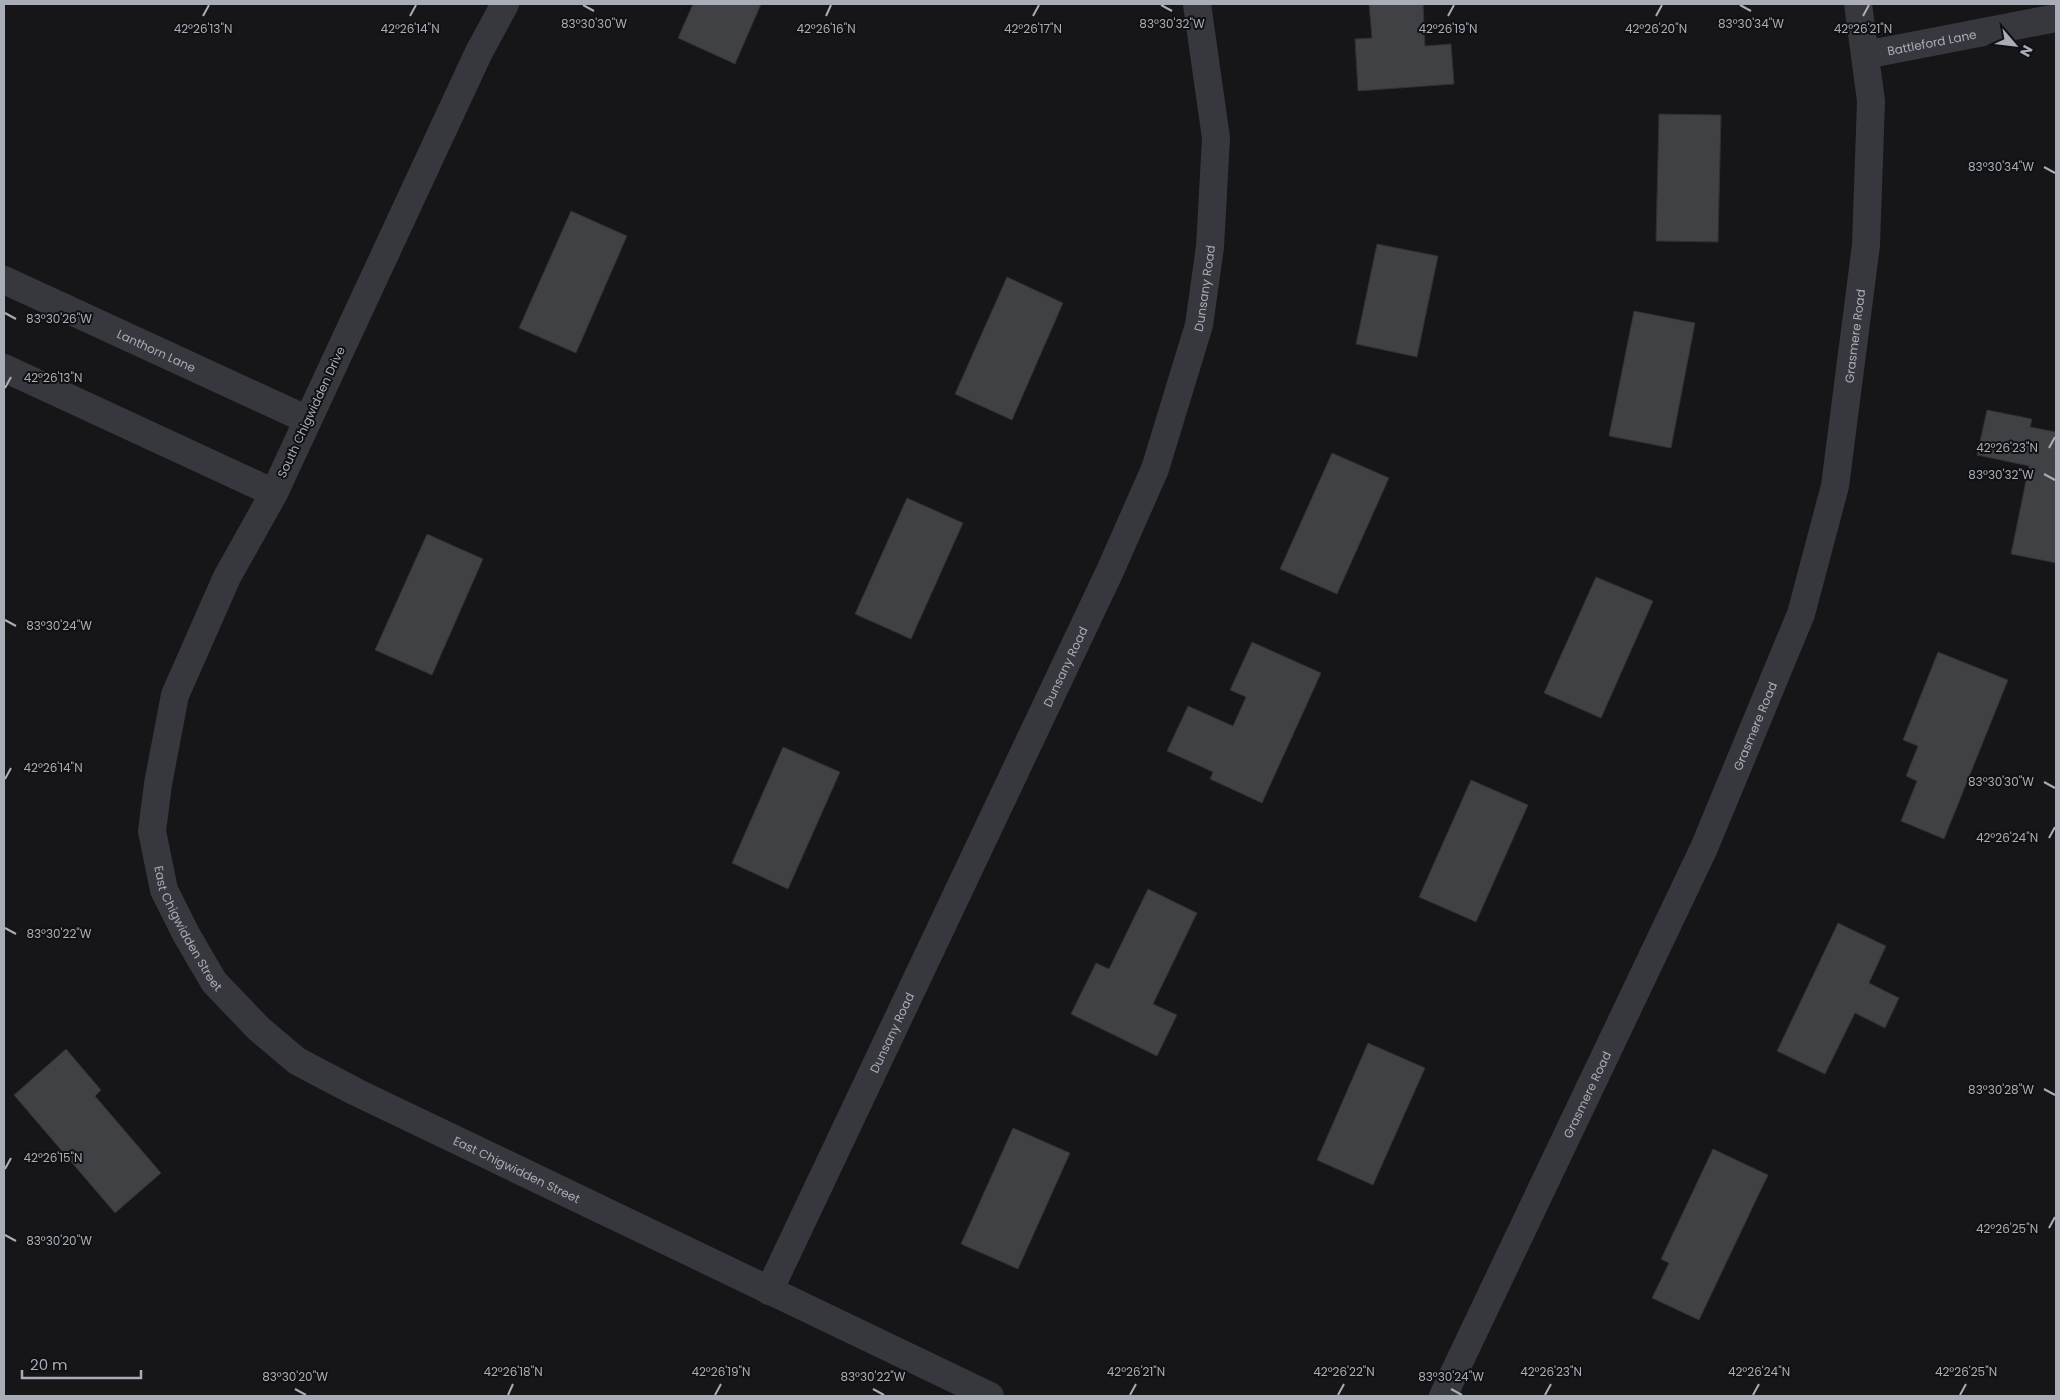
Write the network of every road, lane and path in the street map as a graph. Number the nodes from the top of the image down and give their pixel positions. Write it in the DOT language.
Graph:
graph roads {
  1 [pos="505,4"];
  2 [pos="1197,4"];
  3 [pos="1858,4"];
  4 [pos="2056,18"];
  5 [pos="1865,55"];
  6 [pos="4,280"];
  7 [pos="4,368"];
  8 [pos="308,420"];
  9 [pos="274,493"];
  10 [pos="152,831"];
  11 [pos="769,1291"];
  12 [pos="990,1396"];
  13 [pos="1443,1396"];
  1 -- 8 [label="street, South Chigwidden Drive"];
  2 -- 11 [label="street, Dunsany Road"];
  3 -- 5 [label="street, Grasmere Road"];
  4 -- 5 [label="street, Battleford Lane"];
  5 -- 13 [label="street, Grasmere Road"];
  6 -- 8 [label="street, Lanthorn Lane"];
  7 -- 9 [label="street"];
  8 -- 9 [label="street, South Chigwidden Drive"];
  9 -- 10 [label="street, South Chigwidden Drive"];
  10 -- 11 [label="street, East Chigwidden Street"];
  11 -- 12 [label="street, East Chigwidden Street"];
}
